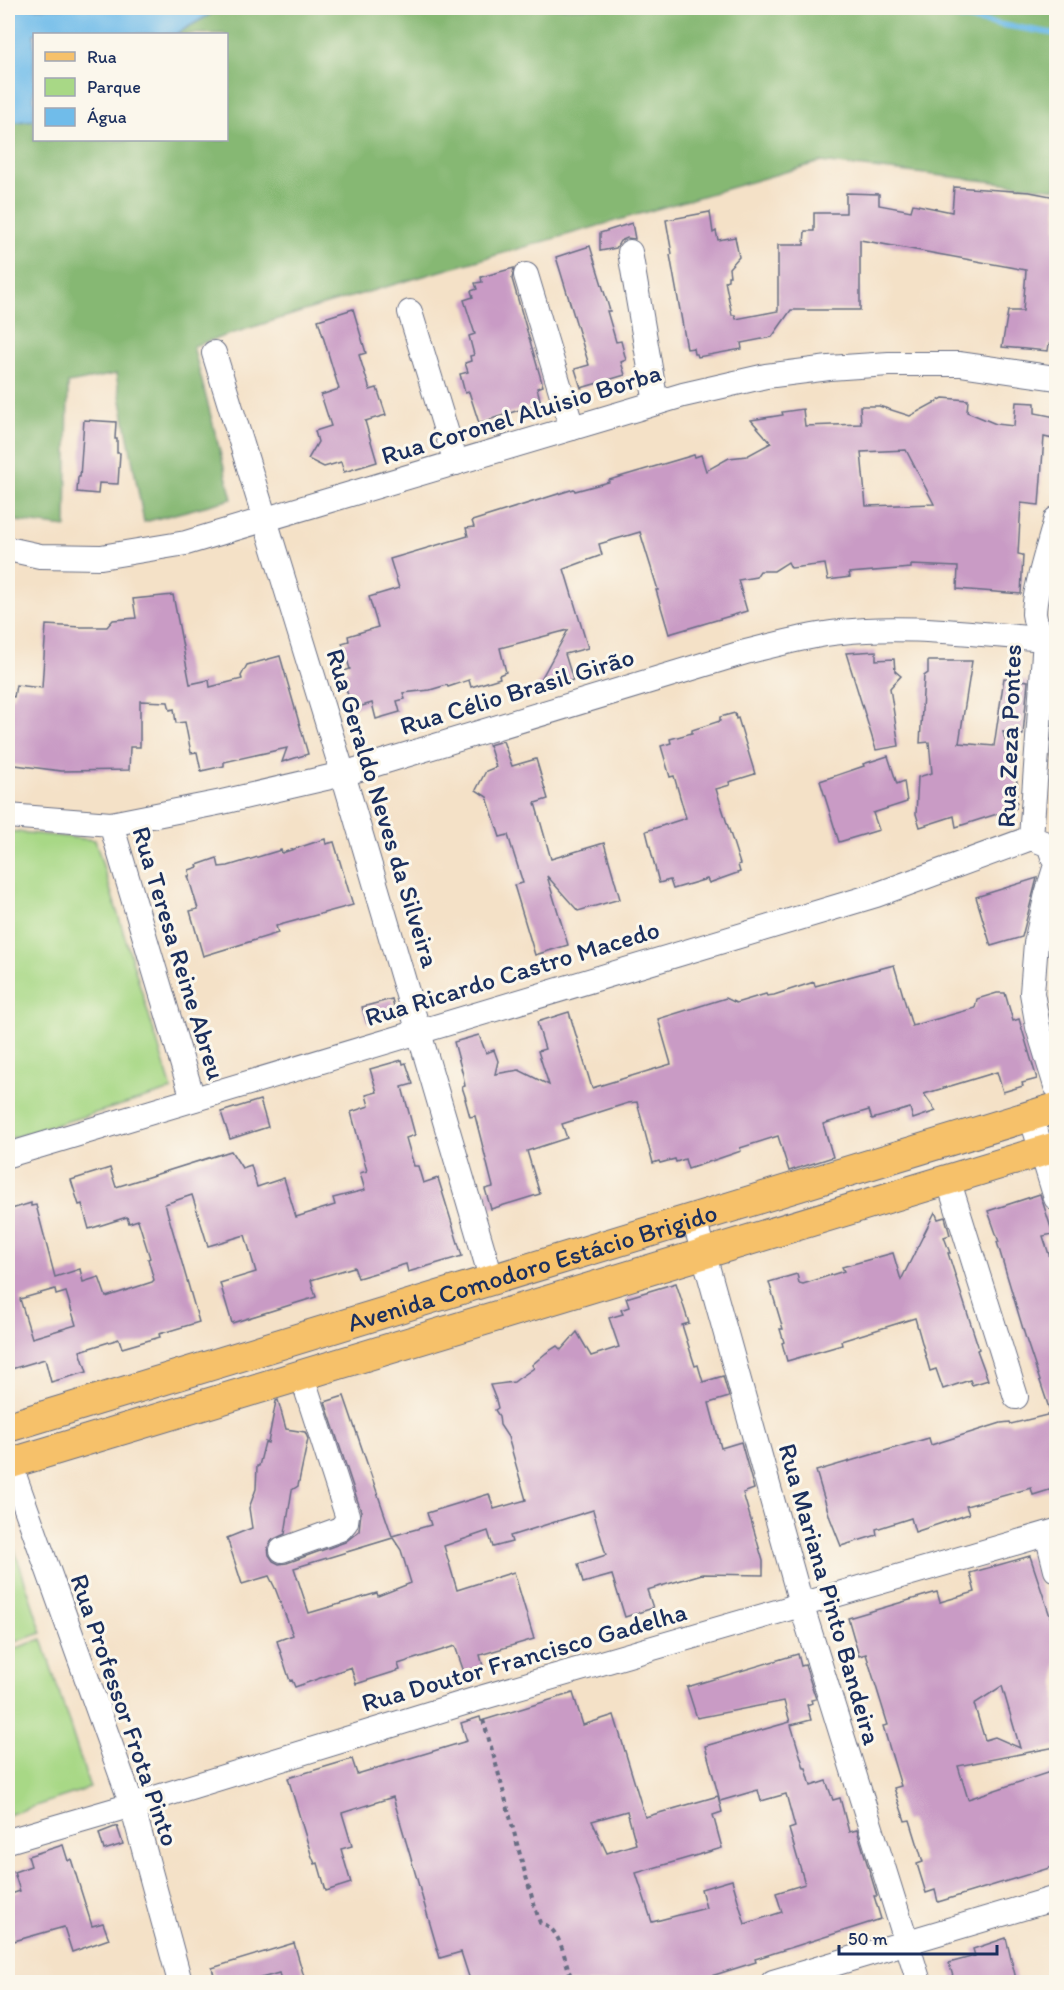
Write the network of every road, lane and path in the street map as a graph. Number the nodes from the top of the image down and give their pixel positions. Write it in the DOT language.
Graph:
graph roads {
  1 [pos="630,252"];
  2 [pos="526,275"];
  3 [pos="410,312"];
  4 [pos="214,353"];
  5 [pos="1056,378"];
  6 [pos="656,403"];
  7 [pos="572,428"];
  8 [pos="456,463"];
  9 [pos="1056,519"];
  10 [pos="266,520"];
  11 [pos="8,549"];
  12 [pos="1045,639"];
  13 [pos="343,774"];
  14 [pos="8,816"];
  15 [pos="111,824"];
  16 [pos="1030,838"];
  17 [pos="419,1031"];
  18 [pos="1056,1086"];
  19 [pos="193,1099"];
  20 [pos="1044,1112"];
  21 [pos="1049,1149"];
  22 [pos="8,1155"];
  23 [pos="948,1179"];
  24 [pos="1056,1198"];
  25 [pos="694,1219"];
  26 [pos="704,1255"];
  27 [pos="492,1281"];
  28 [pos="302,1376"];
  29 [pos="1016,1397"];
  30 [pos="8,1427"];
  31 [pos="8,1462"];
  32 [pos="1052,1533"];
  33 [pos="282,1550"];
  34 [pos="1056,1570"];
  35 [pos="802,1606"];
  36 [pos="477,1699"];
  37 [pos="132,1805"];
  38 [pos="8,1842"];
  39 [pos="1056,1898"];
  40 [pos="906,1944"];
  41 [pos="789,1980"];
  42 [pos="180,1983"];
  43 [pos="564,1983"];
  44 [pos="919,1983"];
  1 -- 6 [label="street"];
  2 -- 7 [label="street"];
  3 -- 8 [label="street"];
  4 -- 10 [label="street, Rua Geraldo Neves da Silveira"];
  5 -- 6 [label="street, Rua Coronel Aluisio Borba"];
  6 -- 7 [label="street, Rua Coronel Aluisio Borba"];
  7 -- 8 [label="street, Rua Coronel Aluisio Borba"];
  8 -- 10 [label="street, Rua Coronel Aluisio Borba"];
  9 -- 12 [label="street, Rua Zeza Pontes"];
  10 -- 11 [label="street, Rua Coronel Aluisio Borba"];
  10 -- 13 [label="street, Rua Geraldo Neves da Silveira"];
  12 -- 13 [label="street, Rua Célio Brasil Girão"];
  12 -- 16 [label="street, Rua Zeza Pontes"];
  13 -- 15 [label="street, Rua Célio Brasil Girão"];
  13 -- 17 [label="street, Rua Geraldo Neves da Silveira"];
  14 -- 15 [label="street, Rua Célio Brasil Girão"];
  15 -- 19 [label="street, Rua Teresa Reine Abreu"];
  16 -- 17 [label="street, Rua Ricardo Castro Macedo"];
  16 -- 18 [label="street, Rua Zeza Pontes"];
  17 -- 19 [label="street, Rua Ricardo Castro Macedo"];
  17 -- 27 [label="street, Rua Geraldo Neves da Silveira"];
  19 -- 22 [label="street, Rua Ricardo Castro Macedo"];
  20 -- 21 [label="street"];
  20 -- 25 [label="main road, Avenida Comodoro Estácio Brigido"];
  21 -- 23 [label="main road, Avenida Comodoro Estácio Brigido"];
  21 -- 24 [label="street"];
  23 -- 26 [label="main road, Avenida Comodoro Estácio Brigido"];
  23 -- 29 [label="street"];
  25 -- 26 [label="street, Rua Mariana Pinto Bandeira"];
  25 -- 27 [label="main road, Avenida Comodoro Estácio Brigido"];
  26 -- 28 [label="main road, Avenida Comodoro Estácio Brigido"];
  26 -- 35 [label="street, Rua Mariana Pinto Bandeira"];
  27 -- 30 [label="main road, Avenida Comodoro Estácio Brigido"];
  28 -- 31 [label="main road, Avenida Comodoro Estácio Brigido"];
  28 -- 33 [label="street"];
  31 -- 37 [label="street, Rua Professor Frota Pinto"];
  32 -- 34 [label="street"];
  32 -- 35 [label="street, Rua Doutor Francisco Gadelha"];
  35 -- 36 [label="street, Rua Doutor Francisco Gadelha"];
  35 -- 40 [label="street, Rua Mariana Pinto Bandeira"];
  36 -- 37 [label="street, Rua Doutor Francisco Gadelha"];
  36 -- 43 [label="path"];
  37 -- 38 [label="street, Rua Doutor Francisco Gadelha"];
  37 -- 42 [label="street, Rua Professor Frota Pinto"];
  39 -- 40 [label="street"];
  40 -- 41 [label="street"];
  40 -- 44 [label="street, Rua Mariana Pinto Bandeira"];
}
